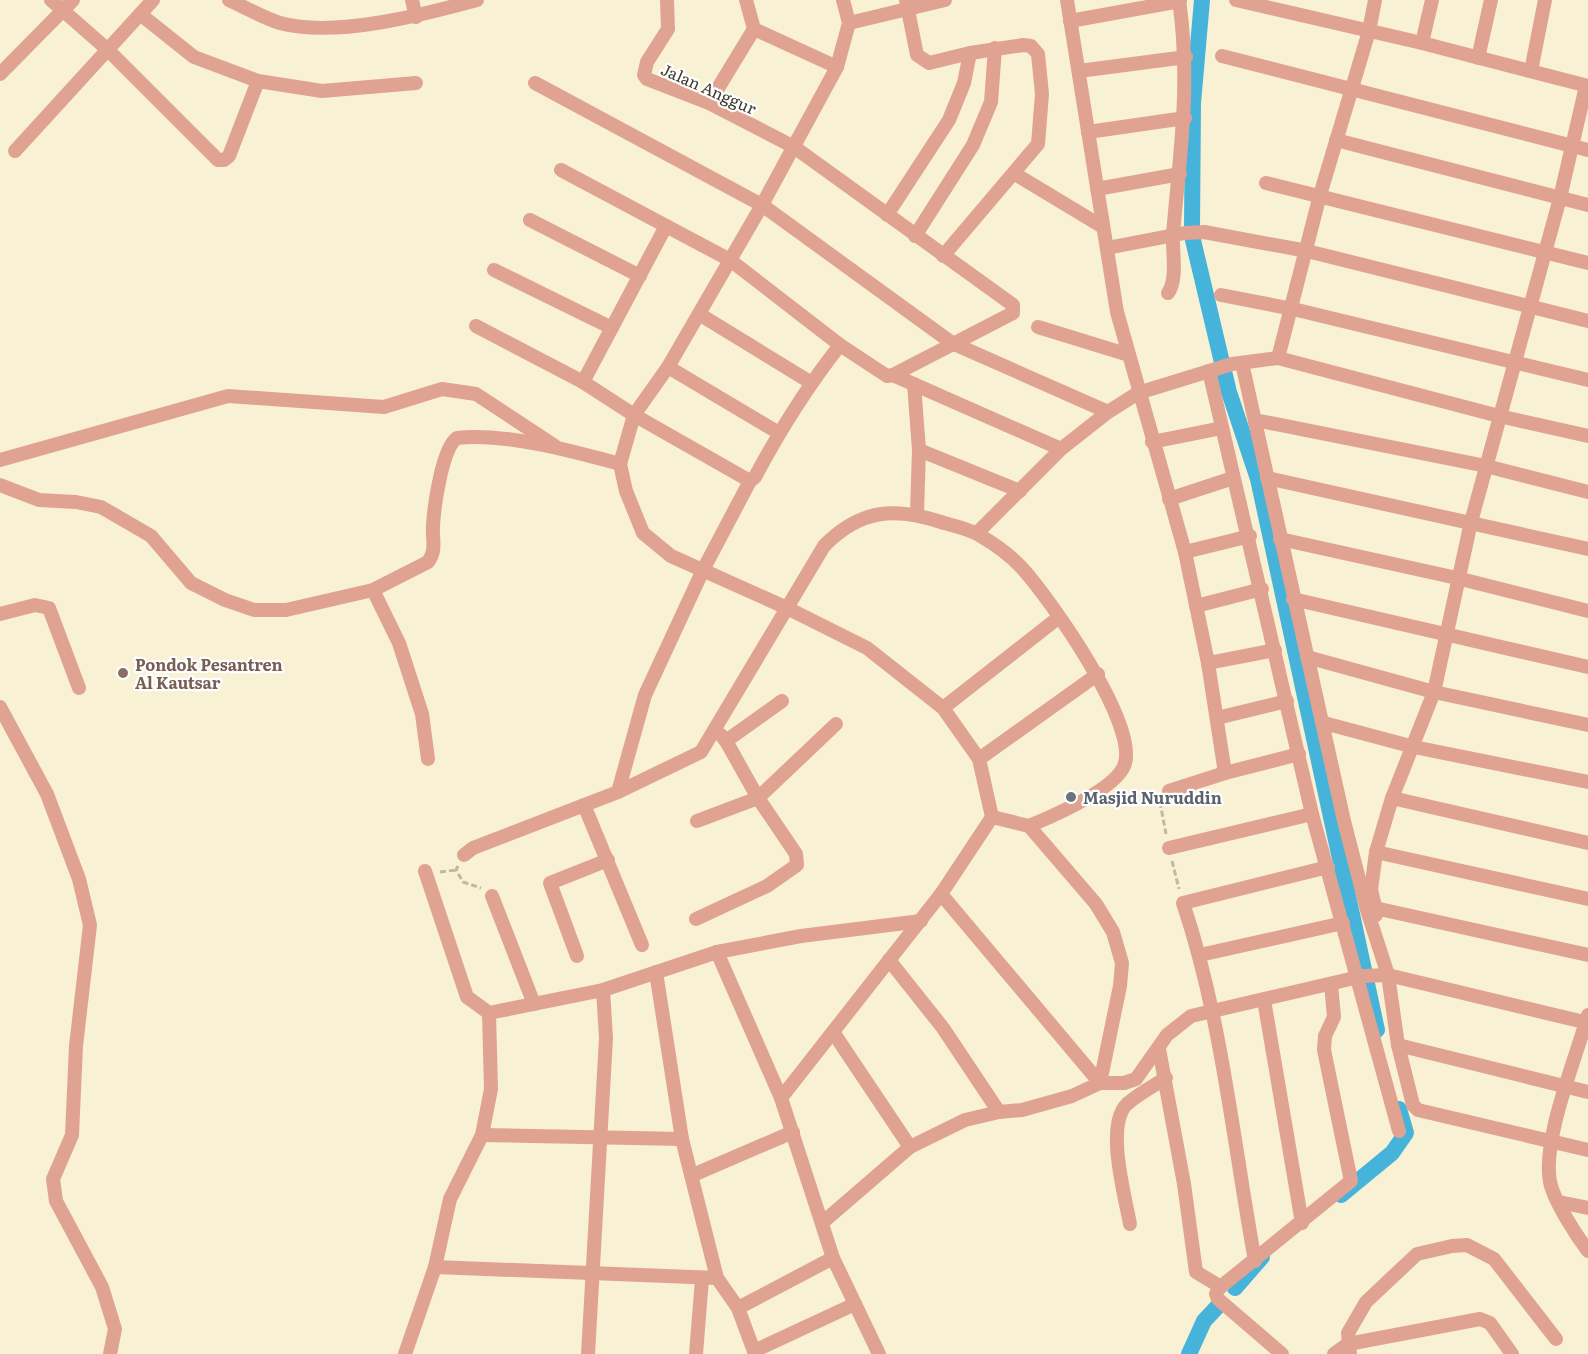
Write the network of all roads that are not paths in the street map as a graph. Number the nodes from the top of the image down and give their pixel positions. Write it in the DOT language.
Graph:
graph roads {
  1 [pos="51,0"];
  2 [pos="73,0"];
  3 [pos="153,0"];
  4 [pos="229,0"];
  5 [pos="412,0"];
  6 [pos="477,0"];
  7 [pos="667,0"];
  8 [pos="746,0"];
  9 [pos="843,0"];
  10 [pos="945,0"];
  11 [pos="1066,0"];
  12 [pos="1236,0"];
  13 [pos="1375,0"];
  14 [pos="1432,0"];
  15 [pos="1491,0"];
  16 [pos="1545,0"];
  17 [pos="1180,1"];
  18 [pos="908,4"];
  19 [pos="63,11"];
  20 [pos="140,15"];
  21 [pos="416,17"];
  22 [pos="1070,21"];
  23 [pos="849,23"];
  24 [pos="754,30"];
  25 [pos="1369,31"];
  26 [pos="1422,43"];
  27 [pos="995,48"];
  28 [pos="108,50"];
  29 [pos="969,53"];
  30 [pos="1222,56"];
  31 [pos="1186,57"];
  32 [pos="1478,58"];
  33 [pos="837,67"];
  34 [pos="1079,71"];
  35 [pos="1531,71"];
  36 [pos="0,74"];
  37 [pos="258,81"];
  38 [pos="535,82"];
  39 [pos="416,83"];
  40 [pos="1587,86"];
  41 [pos="1350,89"];
  42 [pos="709,103"];
  43 [pos="1185,118"];
  44 [pos="1088,132"];
  45 [pos="1336,140"];
  46 [pos="794,147"];
  47 [pos="1571,147"];
  48 [pos="1588,150"];
  49 [pos="15,151"];
  50 [pos="561,170"];
  51 [pos="1015,174"];
  52 [pos="1180,174"];
  53 [pos="1266,183"];
  54 [pos="1097,189"];
  55 [pos="1320,195"];
  56 [pos="1560,198"];
  57 [pos="762,205"];
  58 [pos="1588,205"];
  59 [pos="887,215"];
  60 [pos="530,220"];
  61 [pos="666,226"];
  62 [pos="1103,227"];
  63 [pos="915,236"];
  64 [pos="1173,236"];
  65 [pos="1107,248"];
  66 [pos="1307,251"];
  67 [pos="1545,253"];
  68 [pos="943,256"];
  69 [pos="730,260"];
  70 [pos="1588,263"];
  71 [pos="494,270"];
  72 [pos="640,276"];
  73 [pos="1168,293"];
  74 [pos="1221,295"];
  75 [pos="1530,307"];
  76 [pos="1293,309"];
  77 [pos="699,314"];
  78 [pos="1588,321"];
  79 [pos="476,326"];
  80 [pos="1038,327"];
  81 [pos="612,328"];
  82 [pos="952,343"];
  83 [pos="840,345"];
  84 [pos="1129,355"];
  85 [pos="1278,358"];
  86 [pos="1514,362"];
  87 [pos="1237,363"];
  88 [pos="668,367"];
  89 [pos="1212,369"];
  90 [pos="894,375"];
  91 [pos="1588,381"];
  92 [pos="584,382"];
  93 [pos="810,382"];
  94 [pos="914,384"];
  95 [pos="1138,393"];
  96 [pos="1107,412"];
  97 [pos="634,416"];
  98 [pos="1499,416"];
  99 [pos="1255,420"];
  100 [pos="1222,428"];
  101 [pos="779,433"];
  102 [pos="1588,436"];
  103 [pos="1152,442"];
  104 [pos="556,447"];
  105 [pos="1061,449"];
  106 [pos="919,450"];
  107 [pos="0,460"];
  108 [pos="620,464"];
  109 [pos="1486,466"];
  110 [pos="1233,478"];
  111 [pos="1268,478"];
  112 [pos="750,481"];
  113 [pos="0,485"];
  114 [pos="1020,490"];
  115 [pos="1588,492"];
  116 [pos="1169,499"];
  117 [pos="916,513"];
  118 [pos="1471,522"];
  119 [pos="977,533"];
  120 [pos="1250,536"];
  121 [pos="1280,538"];
  122 [pos="1588,549"];
  123 [pos="1185,552"];
  124 [pos="703,570"];
  125 [pos="1457,578"];
  126 [pos="1262,589"];
  127 [pos="373,590"];
  128 [pos="1293,599"];
  129 [pos="1196,606"];
  130 [pos="787,608"];
  131 [pos="1588,611"];
  132 [pos="0,614"];
  133 [pos="1058,618"];
  134 [pos="1445,635"];
  135 [pos="1275,650"];
  136 [pos="1307,657"];
  137 [pos="1208,663"];
  138 [pos="1588,667"];
  139 [pos="1098,674"];
  140 [pos="79,688"];
  141 [pos="1434,692"];
  142 [pos="782,700"];
  143 [pos="1287,701"];
  144 [pos="0,707"];
  145 [pos="943,708"];
  146 [pos="1216,718"];
  147 [pos="1324,723"];
  148 [pos="836,724"];
  149 [pos="1588,725"];
  150 [pos="715,729"];
  151 [pos="726,741"];
  152 [pos="1414,747"];
  153 [pos="1299,754"];
  154 [pos="428,759"];
  155 [pos="979,759"];
  156 [pos="1225,773"];
  157 [pos="1588,783"];
  158 [pos="1168,791"];
  159 [pos="618,792"];
  160 [pos="758,798"];
  161 [pos="1392,798"];
  162 [pos="584,805"];
  163 [pos="1312,814"];
  164 [pos="992,817"];
  165 [pos="697,821"];
  166 [pos="1029,826"];
  167 [pos="1588,843"];
  168 [pos="1169,848"];
  169 [pos="1376,852"];
  170 [pos="464,855"];
  171 [pos="608,860"];
  172 [pos="1328,867"];
  173 [pos="424,872"];
  174 [pos="941,894"];
  175 [pos="492,896"];
  176 [pos="1588,898"];
  177 [pos="1375,908"];
  178 [pos="696,919"];
  179 [pos="921,921"];
  180 [pos="1343,923"];
  181 [pos="1378,939"];
  182 [pos="642,945"];
  183 [pos="717,952"];
  184 [pos="1200,955"];
  185 [pos="1588,955"];
  186 [pos="577,956"];
  187 [pos="890,960"];
  188 [pos="656,972"];
  189 [pos="1388,975"];
  190 [pos="1363,976"];
  191 [pos="1331,984"];
  192 [pos="603,990"];
  193 [pos="1264,1000"];
  194 [pos="534,1004"];
  195 [pos="1214,1011"];
  196 [pos="489,1013"];
  197 [pos="1587,1020"];
  198 [pos="833,1032"];
  199 [pos="1398,1045"];
  200 [pos="1159,1049"];
  201 [pos="1166,1078"];
  202 [pos="1100,1083"];
  203 [pos="1567,1086"];
  204 [pos="1588,1092"];
  205 [pos="781,1098"];
  206 [pos="999,1112"];
  207 [pos="1399,1131"];
  208 [pos="792,1132"];
  209 [pos="482,1135"];
  210 [pos="602,1136"];
  211 [pos="682,1139"];
  212 [pos="1552,1142"];
  213 [pos="910,1147"];
  214 [pos="1588,1150"];
  215 [pos="693,1175"];
  216 [pos="1559,1202"];
  217 [pos="1588,1208"];
  218 [pos="822,1223"];
  219 [pos="1302,1223"];
  220 [pos="1130,1224"];
  221 [pos="1588,1251"];
  222 [pos="833,1258"];
  223 [pos="1255,1261"];
  224 [pos="435,1267"];
  225 [pos="594,1275"];
  226 [pos="717,1278"];
  227 [pos="702,1279"];
  228 [pos="1221,1287"];
  229 [pos="855,1304"];
  230 [pos="738,1308"];
  231 [pos="1556,1339"];
  232 [pos="1349,1349"];
  233 [pos="754,1353"];
  234 [pos="110,1354"];
  235 [pos="405,1354"];
  236 [pos="588,1354"];
  237 [pos="696,1354"];
  238 [pos="879,1354"];
  239 [pos="1282,1354"];
  240 [pos="1334,1354"];
  241 [pos="1512,1354"];
  1 -- 19 [label="street"];
  2 -- 19 [label="street"];
  3 -- 20 [label="street"];
  4 -- 21 [label="street"];
  5 -- 21 [label="street"];
  6 -- 21 [label="street"];
  7 -- 42 [label="street, Jalan Anggur"];
  8 -- 24 [label="street"];
  9 -- 23 [label="street"];
  10 -- 18 [label="street"];
  11 -- 22 [label="street"];
  12 -- 25 [label="street"];
  13 -- 25 [label="street"];
  14 -- 26 [label="street"];
  15 -- 32 [label="street"];
  16 -- 35 [label="street"];
  17 -- 22 [label="street"];
  17 -- 31 [label="street"];
  18 -- 23 [label="street"];
  18 -- 29 [label="street"];
  19 -- 28 [label="street"];
  19 -- 36 [label="street"];
  20 -- 28 [label="street"];
  20 -- 37 [label="street"];
  22 -- 34 [label="street"];
  23 -- 33 [label="street"];
  24 -- 33 [label="street"];
  24 -- 42 [label="street"];
  25 -- 26 [label="street"];
  25 -- 41 [label="street"];
  26 -- 32 [label="street"];
  27 -- 29 [label="street"];
  27 -- 51 [label="street"];
  27 -- 63 [label="street"];
  28 -- 37 [label="street"];
  28 -- 49 [label="street"];
  29 -- 59 [label="street"];
  30 -- 41 [label="street"];
  31 -- 34 [label="street"];
  31 -- 43 [label="street"];
  32 -- 35 [label="street"];
  33 -- 46 [label="street"];
  34 -- 44 [label="street"];
  35 -- 40 [label="street"];
  37 -- 39 [label="street"];
  38 -- 57 [label="street"];
  40 -- 47 [label="street"];
  41 -- 45 [label="street"];
  41 -- 47 [label="street"];
  42 -- 46 [label="street, Jalan Anggur"];
  43 -- 44 [label="street"];
  43 -- 52 [label="street"];
  44 -- 54 [label="street"];
  45 -- 55 [label="street"];
  45 -- 56 [label="street"];
  46 -- 57 [label="street"];
  46 -- 59 [label="street, Jalan Anggur"];
  47 -- 48 [label="street"];
  47 -- 56 [label="street"];
  50 -- 61 [label="street"];
  51 -- 62 [label="street"];
  51 -- 68 [label="street"];
  52 -- 54 [label="street"];
  52 -- 64 [label="street"];
  53 -- 55 [label="street"];
  54 -- 62 [label="street"];
  55 -- 66 [label="street"];
  55 -- 67 [label="street"];
  56 -- 58 [label="street"];
  56 -- 67 [label="street"];
  57 -- 69 [label="street"];
  57 -- 82 [label="street"];
  59 -- 63 [label="street, Jalan Anggur"];
  60 -- 72 [label="street"];
  61 -- 69 [label="street"];
  61 -- 72 [label="street"];
  62 -- 65 [label="street"];
  63 -- 68 [label="street, Jalan Anggur"];
  64 -- 65 [label="street"];
  64 -- 66 [label="street"];
  64 -- 73 [label="street"];
  65 -- 84 [label="street"];
  66 -- 75 [label="street"];
  66 -- 76 [label="street"];
  67 -- 70 [label="street"];
  67 -- 75 [label="street"];
  68 -- 82 [label="street, Jalan Anggur"];
  69 -- 77 [label="street"];
  69 -- 83 [label="street"];
  71 -- 81 [label="street"];
  72 -- 81 [label="street"];
  74 -- 76 [label="street"];
  75 -- 78 [label="street"];
  75 -- 86 [label="street"];
  76 -- 85 [label="street"];
  76 -- 86 [label="street"];
  77 -- 88 [label="street"];
  77 -- 93 [label="street"];
  79 -- 92 [label="street"];
  80 -- 84 [label="street"];
  81 -- 92 [label="street"];
  82 -- 90 [label="street"];
  82 -- 96 [label="street"];
  83 -- 90 [label="street"];
  83 -- 93 [label="street"];
  84 -- 95 [label="street"];
  85 -- 87 [label="street"];
  85 -- 98 [label="street"];
  86 -- 91 [label="street"];
  86 -- 98 [label="street"];
  87 -- 89 [label="street"];
  87 -- 99 [label="street"];
  88 -- 97 [label="street"];
  88 -- 101 [label="street"];
  89 -- 95 [label="street"];
  89 -- 100 [label="street"];
  90 -- 94 [label="street"];
  92 -- 97 [label="street"];
  93 -- 101 [label="street"];
  94 -- 105 [label="street"];
  94 -- 106 [label="street"];
  95 -- 96 [label="street"];
  95 -- 103 [label="street"];
  96 -- 105 [label="street"];
  97 -- 108 [label="street"];
  97 -- 112 [label="street"];
  98 -- 102 [label="street"];
  98 -- 109 [label="street"];
  99 -- 109 [label="street"];
  99 -- 111 [label="street"];
  100 -- 103 [label="street"];
  100 -- 110 [label="street"];
  101 -- 112 [label="street"];
  103 -- 116 [label="street"];
  104 -- 107 [label="street"];
  104 -- 108 [label="street"];
  104 -- 127 [label="street"];
  105 -- 114 [label="street"];
  106 -- 114 [label="street"];
  106 -- 117 [label="street"];
  108 -- 124 [label="street"];
  109 -- 115 [label="street"];
  109 -- 118 [label="street"];
  110 -- 116 [label="street"];
  110 -- 120 [label="street"];
  111 -- 118 [label="street"];
  111 -- 121 [label="street"];
  112 -- 124 [label="street"];
  113 -- 127 [label="street"];
  114 -- 119 [label="street"];
  116 -- 123 [label="street"];
  117 -- 119 [label="street"];
  117 -- 130 [label="street"];
  118 -- 122 [label="street"];
  118 -- 125 [label="street"];
  119 -- 133 [label="street"];
  120 -- 123 [label="street"];
  120 -- 126 [label="street"];
  121 -- 125 [label="street"];
  121 -- 128 [label="street"];
  123 -- 129 [label="street"];
  124 -- 130 [label="street"];
  124 -- 159 [label="street"];
  125 -- 131 [label="street"];
  125 -- 134 [label="street"];
  126 -- 129 [label="street"];
  126 -- 135 [label="street"];
  127 -- 154 [label="street"];
  128 -- 134 [label="street"];
  128 -- 136 [label="street"];
  129 -- 137 [label="street"];
  130 -- 145 [label="street"];
  130 -- 150 [label="street"];
  132 -- 140 [label="street"];
  133 -- 139 [label="street"];
  133 -- 145 [label="street"];
  134 -- 138 [label="street"];
  134 -- 141 [label="street"];
  135 -- 137 [label="street"];
  135 -- 143 [label="street"];
  136 -- 141 [label="street"];
  136 -- 147 [label="street"];
  137 -- 146 [label="street"];
  139 -- 155 [label="street"];
  139 -- 166 [label="street"];
  141 -- 149 [label="street"];
  141 -- 152 [label="street"];
  142 -- 151 [label="street"];
  143 -- 146 [label="street"];
  143 -- 153 [label="street"];
  144 -- 234 [label="street"];
  145 -- 155 [label="street"];
  146 -- 156 [label="street"];
  147 -- 152 [label="street"];
  147 -- 181 [label="street"];
  148 -- 160 [label="street"];
  150 -- 151 [label="street"];
  150 -- 159 [label="street"];
  151 -- 160 [label="street"];
  152 -- 157 [label="street"];
  152 -- 161 [label="street"];
  153 -- 156 [label="street"];
  153 -- 163 [label="street"];
  155 -- 164 [label="street"];
  156 -- 158 [label="street"];
  159 -- 162 [label="street"];
  160 -- 165 [label="street"];
  160 -- 178 [label="street"];
  161 -- 167 [label="street"];
  161 -- 169 [label="street"];
  162 -- 170 [label="street"];
  162 -- 171 [label="street"];
  163 -- 168 [label="street"];
  163 -- 172 [label="street"];
  164 -- 166 [label="street"];
  164 -- 174 [label="street"];
  166 -- 202 [label="street"];
  169 -- 176 [label="street"];
  169 -- 177 [label="street"];
  171 -- 182 [label="street"];
  171 -- 186 [label="street"];
  172 -- 180 [label="street"];
  172 -- 184 [label="street"];
  173 -- 196 [label="street"];
  174 -- 179 [label="street"];
  174 -- 202 [label="street"];
  175 -- 194 [label="street"];
  177 -- 181 [label="street"];
  177 -- 185 [label="street"];
  179 -- 183 [label="street"];
  179 -- 187 [label="street"];
  180 -- 184 [label="street"];
  180 -- 190 [label="street"];
  181 -- 189 [label="street"];
  183 -- 188 [label="street"];
  183 -- 205 [label="street"];
  184 -- 195 [label="street"];
  187 -- 198 [label="street"];
  187 -- 206 [label="street"];
  188 -- 192 [label="street"];
  188 -- 211 [label="street"];
  189 -- 190 [label="street"];
  189 -- 197 [label="street"];
  189 -- 199 [label="street"];
  190 -- 191 [label="street"];
  190 -- 207 [label="street"];
  191 -- 193 [label="street"];
  191 -- 219 [label="street"];
  192 -- 194 [label="street"];
  192 -- 210 [label="street"];
  193 -- 195 [label="street"];
  193 -- 219 [label="street"];
  194 -- 196 [label="street"];
  195 -- 200 [label="street"];
  195 -- 223 [label="street"];
  196 -- 209 [label="street"];
  197 -- 203 [label="street"];
  198 -- 205 [label="street"];
  198 -- 213 [label="street"];
  199 -- 203 [label="street"];
  199 -- 212 [label="street"];
  200 -- 201 [label="street"];
  200 -- 202 [label="street"];
  201 -- 220 [label="street"];
  201 -- 228 [label="street"];
  202 -- 206 [label="street"];
  203 -- 204 [label="street"];
  203 -- 212 [label="street"];
  205 -- 208 [label="street"];
  206 -- 213 [label="street"];
  208 -- 215 [label="street"];
  208 -- 218 [label="street"];
  209 -- 210 [label="street"];
  209 -- 224 [label="street"];
  210 -- 211 [label="street"];
  210 -- 225 [label="street"];
  211 -- 215 [label="street"];
  212 -- 214 [label="street"];
  212 -- 216 [label="street"];
  213 -- 218 [label="street"];
  215 -- 226 [label="street"];
  216 -- 217 [label="street"];
  216 -- 221 [label="street"];
  218 -- 222 [label="street"];
  219 -- 223 [label="street"];
  222 -- 229 [label="street"];
  222 -- 230 [label="street"];
  223 -- 228 [label="street"];
  224 -- 225 [label="street"];
  224 -- 235 [label="street"];
  225 -- 227 [label="street"];
  225 -- 236 [label="street"];
  226 -- 227 [label="street"];
  226 -- 230 [label="street"];
  227 -- 237 [label="street"];
  228 -- 239 [label="street"];
  229 -- 233 [label="street"];
  229 -- 238 [label="street"];
  230 -- 233 [label="street"];
  231 -- 232 [label="street"];
  232 -- 240 [label="street"];
  232 -- 241 [label="street"];
}
